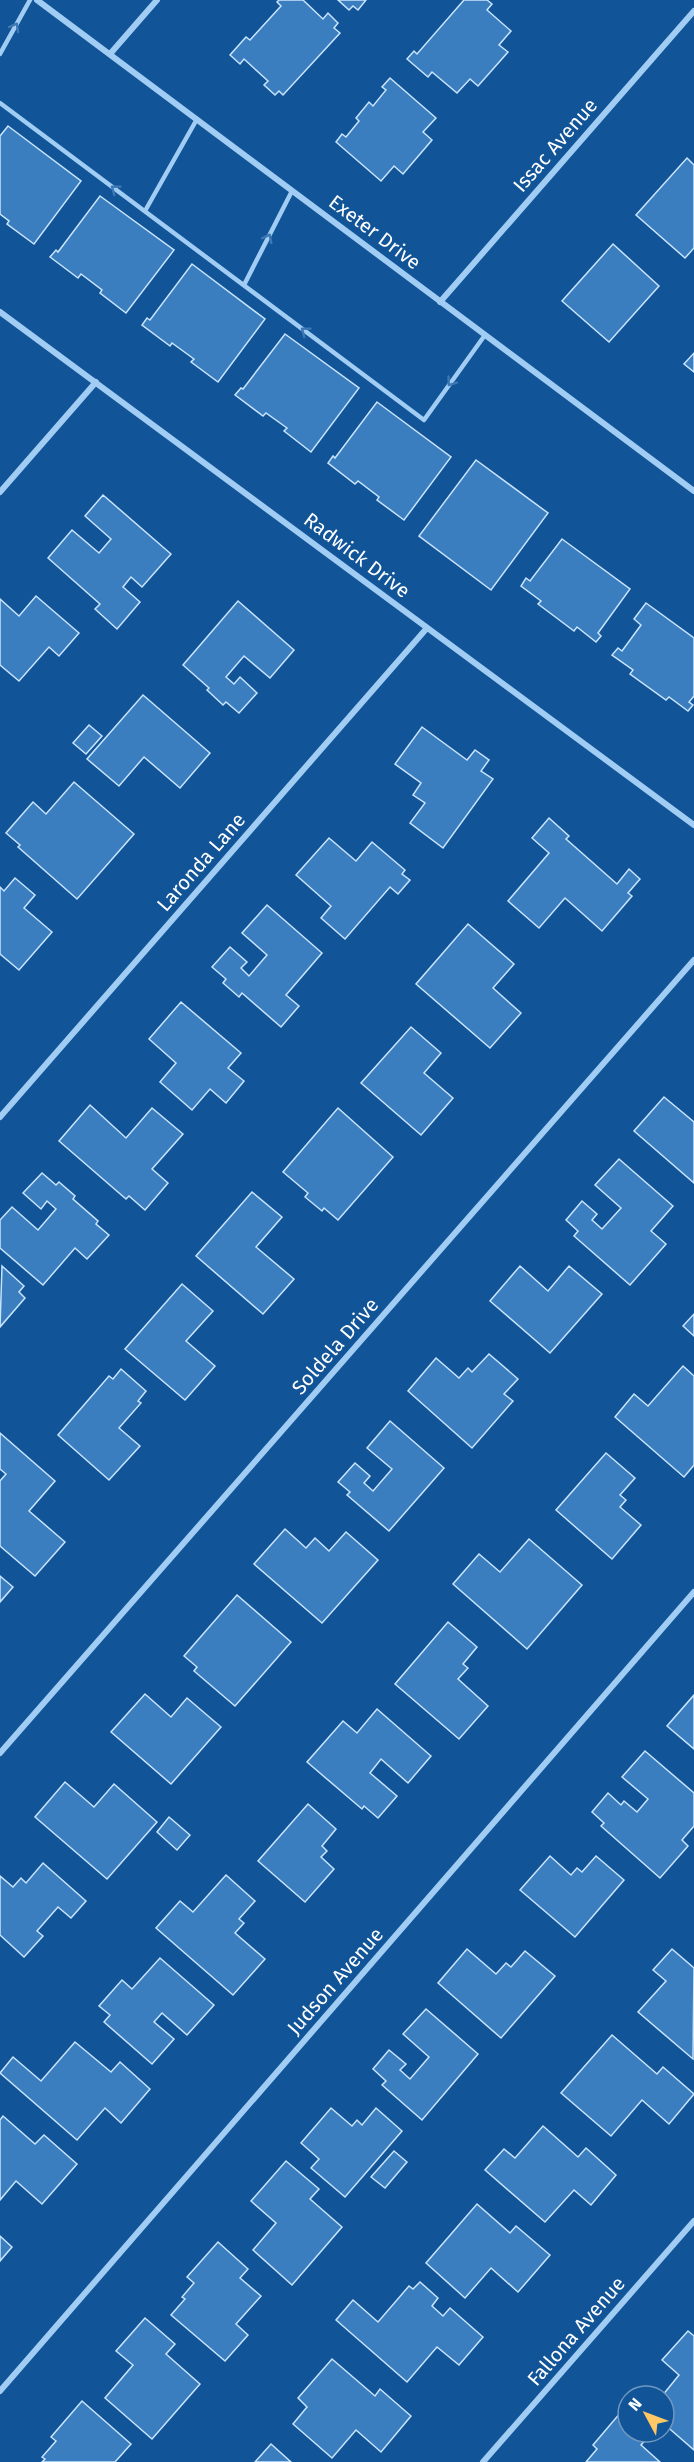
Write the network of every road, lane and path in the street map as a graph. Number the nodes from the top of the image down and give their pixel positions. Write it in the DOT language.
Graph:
graph roads {
  1 [pos="30,0"];
  2 [pos="37,0"];
  3 [pos="157,0"];
  4 [pos="694,11"];
  5 [pos="0,54"];
  6 [pos="110,54"];
  7 [pos="0,103"];
  8 [pos="197,120"];
  9 [pos="292,191"];
  10 [pos="145,211"];
  11 [pos="243,285"];
  12 [pos="440,302"];
  13 [pos="0,312"];
  14 [pos="485,335"];
  15 [pos="96,382"];
  16 [pos="694,491"];
  17 [pos="0,492"];
  18 [pos="427,628"];
  19 [pos="694,825"];
  20 [pos="694,960"];
  21 [pos="0,1117"];
  22 [pos="694,1592"];
  23 [pos="0,1753"];
  24 [pos="694,2221"];
  25 [pos="0,2391"];
  26 [pos="483,2462"];
  5 -- 1 [label="lane, one-way"];
  2 -- 6 [label="street, Exeter Drive"];
  3 -- 6 [label="street"];
  4 -- 12 [label="street, Issac Avenue"];
  6 -- 8 [label="street, Exeter Drive"];
  10 -- 7 [label="lane, one-way"];
  8 -- 9 [label="street, Exeter Drive"];
  8 -- 10 [label="lane"];
  11 -- 9 [label="lane, one-way"];
  9 -- 12 [label="street, Exeter Drive"];
  10 -- 11 [label="lane"];
  14 -- 11 [label="lane, one-way"];
  12 -- 14 [label="street, Exeter Drive"];
  13 -- 15 [label="street, Radwick Drive"];
  14 -- 16 [label="street, Exeter Drive"];
  15 -- 17 [label="street"];
  15 -- 18 [label="street, Radwick Drive"];
  18 -- 19 [label="street, Radwick Drive"];
  18 -- 21 [label="street, Laronda Lane"];
  20 -- 23 [label="street, Soldela Drive"];
  22 -- 25 [label="street, Judson Avenue"];
  24 -- 26 [label="street, Fallona Avenue"];
}
